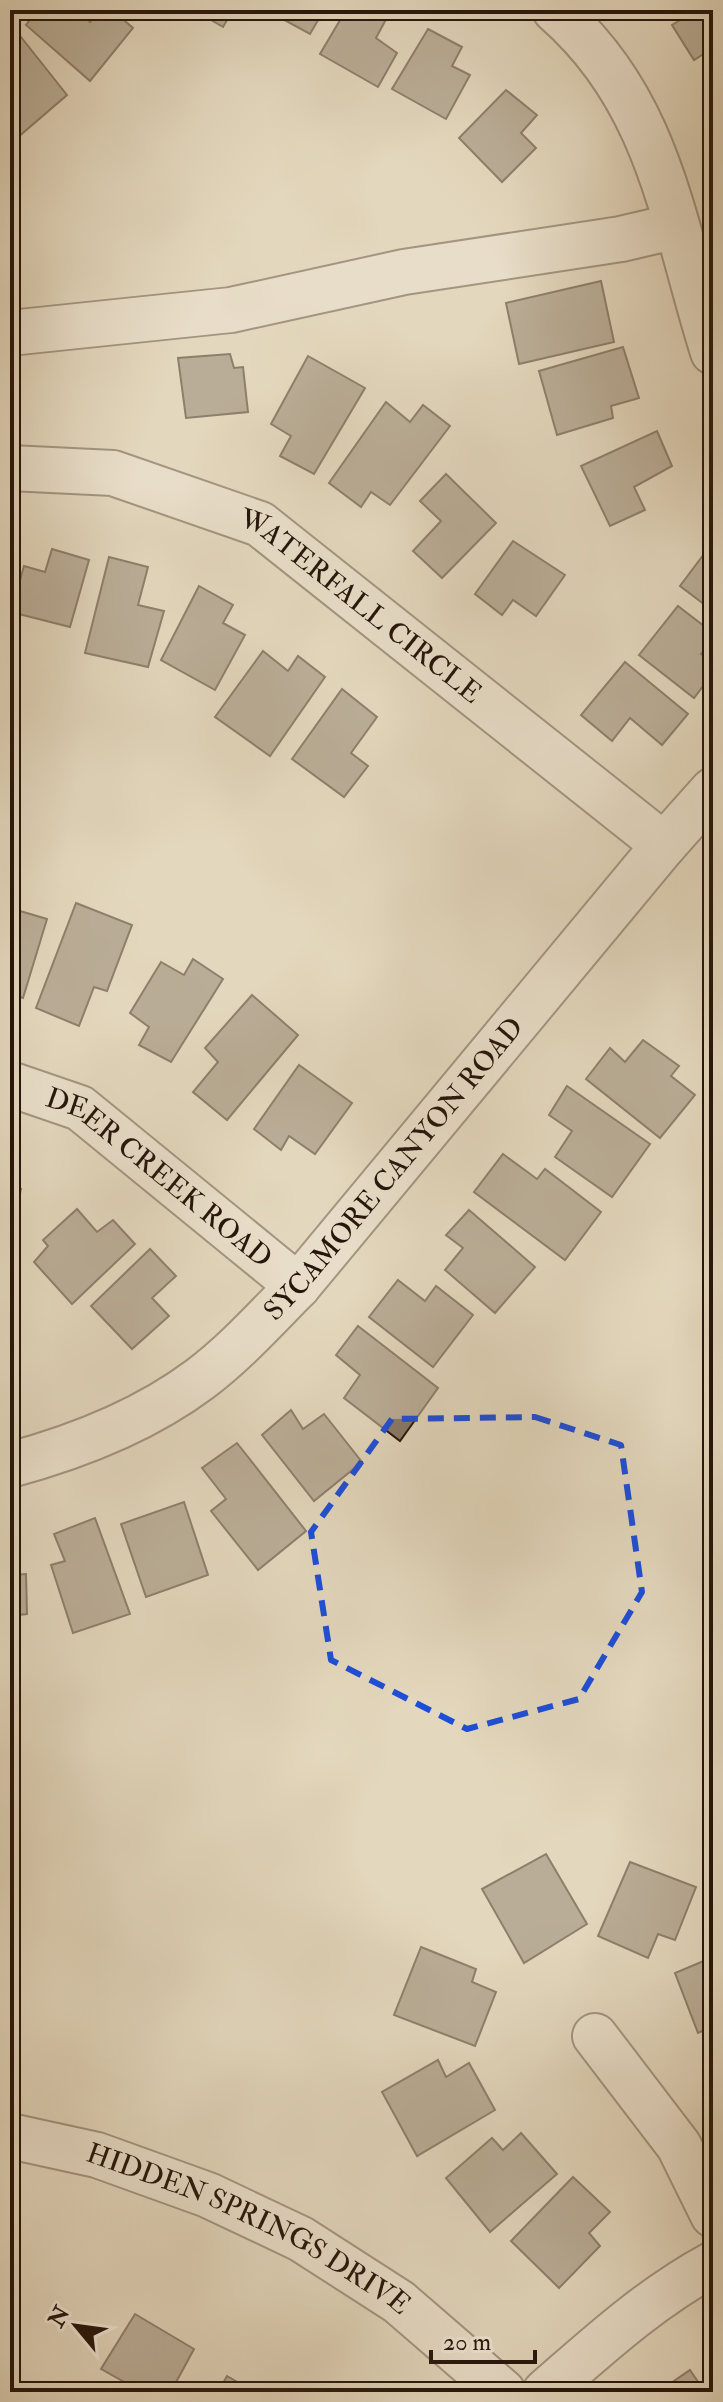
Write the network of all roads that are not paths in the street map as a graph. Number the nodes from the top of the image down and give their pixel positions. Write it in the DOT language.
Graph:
graph roads {
  1 [pos="555,10"];
  2 [pos="677,226"];
  3 [pos="10,333"];
  4 [pos="713,352"];
  5 [pos="10,468"];
  6 [pos="713,790"];
  7 [pos="664,845"];
  8 [pos="10,1084"];
  9 [pos="298,1286"];
  10 [pos="10,1465"];
  11 [pos="595,2036"];
  12 [pos="10,2136"];
  13 [pos="713,2215"];
  14 [pos="713,2264"];
  15 [pos="503,2392"];
  16 [pos="545,2392"];
  1 -- 2 [label="street"];
  2 -- 3 [label="street"];
  2 -- 4 [label="street"];
  5 -- 7 [label="street, WATERFALL CIRCLE"];
  6 -- 7 [label="street, SYCAMORE CANYON ROAD"];
  7 -- 9 [label="street, SYCAMORE CANYON ROAD"];
  8 -- 9 [label="street, DEER CREEK ROAD"];
  9 -- 10 [label="street, SYCAMORE CANYON ROAD"];
  11 -- 13 [label="street"];
  12 -- 15 [label="street, HIDDEN SPRINGS DRIVE"];
  14 -- 16 [label="street"];
}
